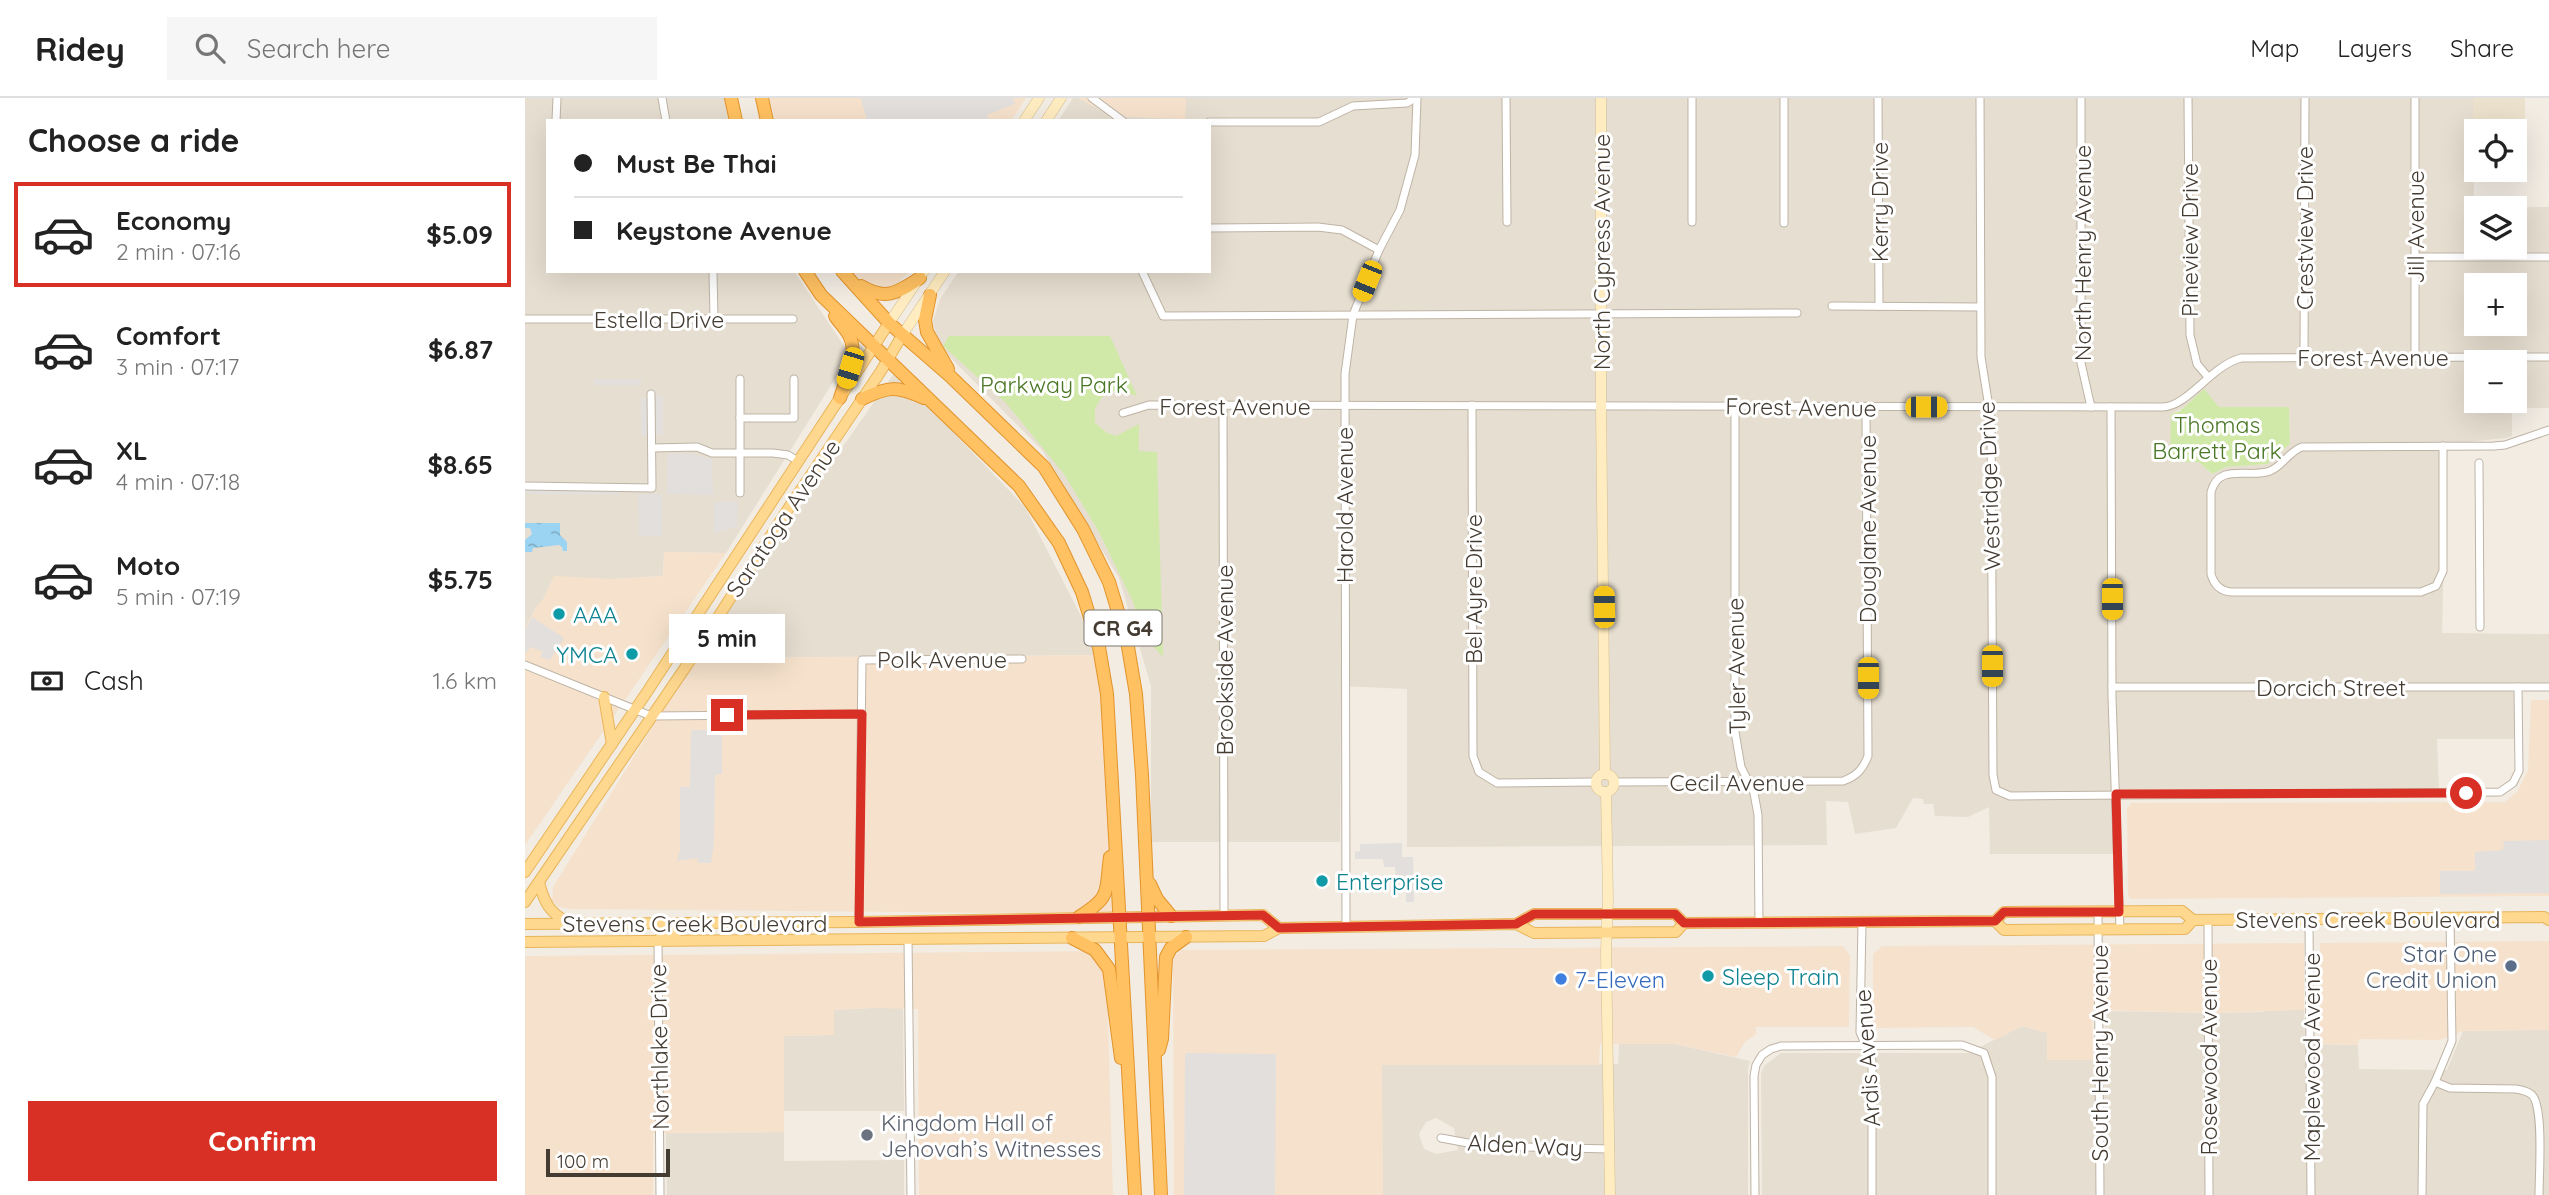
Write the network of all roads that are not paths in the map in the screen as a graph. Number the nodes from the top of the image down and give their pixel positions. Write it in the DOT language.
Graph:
graph roads {
  1 [pos="557,98"];
  2 [pos="662,98"];
  3 [pos="1039,98"];
  4 [pos="1061,98"];
  5 [pos="1092,98"];
  6 [pos="1416,98"];
  7 [pos="1507,98"];
  8 [pos="1601,98"];
  9 [pos="1692,98"];
  10 [pos="1784,98"];
  11 [pos="1878,98"];
  12 [pos="1980,98"];
  13 [pos="2081,98"];
  14 [pos="2188,98"];
  15 [pos="2305,98"];
  16 [pos="2415,98"];
  17 [pos="731,99"];
  18 [pos="762,100"];
  19 [pos="556,119"];
  20 [pos="666,119"];
  21 [pos="736,119"];
  22 [pos="767,119"];
  23 [pos="1025,119"];
  24 [pos="1047,119"];
  25 [pos="1120,119"];
  26 [pos="1211,122"];
  27 [pos="1507,222"];
  28 [pos="1692,222"];
  29 [pos="1784,223"];
  30 [pos="1211,228"];
  31 [pos="1379,250"];
  32 [pos="2415,257"];
  33 [pos="2549,257"];
  34 [pos="713,273"];
  35 [pos="806,273"];
  36 [pos="843,273"];
  37 [pos="944,273"];
  38 [pos="1143,273"];
  39 [pos="922,275"];
  40 [pos="821,295"];
  41 [pos="930,295"];
  42 [pos="1832,306"];
  43 [pos="1879,306"];
  44 [pos="1980,307"];
  45 [pos="1797,313"];
  46 [pos="1353,315"];
  47 [pos="1602,315"];
  48 [pos="525,319"];
  49 [pos="714,319"];
  50 [pos="793,319"];
  51 [pos="889,323"];
  52 [pos="903,334"];
  53 [pos="874,346"];
  54 [pos="2416,357"];
  55 [pos="2549,357"];
  56 [pos="2304,358"];
  57 [pos="888,359"];
  58 [pos="950,376"];
  59 [pos="2208,377"];
  60 [pos="740,379"];
  61 [pos="794,379"];
  62 [pos="651,394"];
  63 [pos="840,398"];
  64 [pos="862,399"];
  65 [pos="1472,405"];
  66 [pos="1601,405"];
  67 [pos="1223,406"];
  68 [pos="1735,406"];
  69 [pos="1343,407"];
  70 [pos="1989,407"];
  71 [pos="2091,407"];
  72 [pos="2111,407"];
  73 [pos="1866,408"];
  74 [pos="944,413"];
  75 [pos="1123,413"];
  76 [pos="740,418"];
  77 [pos="2549,430"];
  78 [pos="2443,446"];
  79 [pos="652,448"];
  80 [pos="740,453"];
  81 [pos="798,461"];
  82 [pos="2479,463"];
  83 [pos="525,486"];
  84 [pos="740,494"];
  85 [pos="2480,627"];
  86 [pos="1022,659"];
  87 [pos="525,665"];
  88 [pos="2112,687"];
  89 [pos="2518,687"];
  90 [pos="2549,687"];
  91 [pos="604,696"];
  92 [pos="636,709"];
  93 [pos="862,714"];
  94 [pos="652,716"];
  95 [pos="612,744"];
  96 [pos="1859,773"];
  97 [pos="1605,774"];
  98 [pos="1596,782"];
  99 [pos="1614,782"];
  100 [pos="1747,782"];
  101 [pos="1606,792"];
  102 [pos="2116,794"];
  103 [pos="1114,801"];
  104 [pos="1146,870"];
  105 [pos="525,872"];
  106 [pos="539,882"];
  107 [pos="525,902"];
  108 [pos="2098,912"];
  109 [pos="2119,912"];
  110 [pos="1607,913"];
  111 [pos="1224,915"];
  112 [pos="1119,916"];
  113 [pos="1149,916"];
  114 [pos="1171,916"];
  115 [pos="1079,917"];
  116 [pos="2547,917"];
  117 [pos="2450,918"];
  118 [pos="2309,919"];
  119 [pos="2193,920"];
  120 [pos="2208,920"];
  121 [pos="932,921"];
  122 [pos="1995,921"];
  123 [pos="859,922"];
  124 [pos="1759,922"];
  125 [pos="1862,922"];
  126 [pos="569,923"];
  127 [pos="687,923"];
  128 [pos="1684,923"];
  129 [pos="525,924"];
  130 [pos="1516,924"];
  131 [pos="1346,925"];
  132 [pos="1279,928"];
  133 [pos="2098,929"];
  134 [pos="2120,929"];
  135 [pos="1608,933"];
  136 [pos="1120,937"];
  137 [pos="1149,937"];
  138 [pos="1186,937"];
  139 [pos="1072,938"];
  140 [pos="908,939"];
  141 [pos="831,940"];
  142 [pos="658,941"];
  143 [pos="525,942"];
  144 [pos="540,942"];
  145 [pos="525,948"];
  146 [pos="1865,1045"];
  147 [pos="1156,1060"];
  148 [pos="1128,1079"];
  149 [pos="2435,1082"];
  150 [pos="1441,1138"];
  151 [pos="1610,1149"];
  152 [pos="660,1195"];
  153 [pos="911,1195"];
  154 [pos="1135,1195"];
  155 [pos="1161,1195"];
  156 [pos="1610,1195"];
  157 [pos="1755,1195"];
  158 [pos="1872,1195"];
  159 [pos="1992,1195"];
  160 [pos="2100,1195"];
  161 [pos="2209,1195"];
  162 [pos="2311,1195"];
  163 [pos="2422,1195"];
  164 [pos="2539,1195"];
  1 -- 19 [label="street"];
  2 -- 20 [label="street"];
  3 -- 23 [label="street"];
  4 -- 24 [label="street"];
  5 -- 25 [label="street"];
  6 -- 26 [label="street"];
  6 -- 31 [label="street, Harold Avenue"];
  7 -- 27 [label="street"];
  8 -- 47 [label="street, North Cypress Avenue"];
  9 -- 28 [label="street"];
  10 -- 29 [label="street"];
  11 -- 43 [label="street, Kerry Drive"];
  12 -- 44 [label="street, Westridge Drive"];
  13 -- 71 [label="street, North Henry Avenue"];
  14 -- 59 [label="street, Pineview Drive"];
  15 -- 56 [label="street, Crestview Drive"];
  16 -- 32 [label="street, Jill Avenue"];
  17 -- 21 [label="highway"];
  18 -- 22 [label="highway"];
  30 -- 31 [label="street"];
  31 -- 46 [label="street, Harold Avenue"];
  32 -- 33 [label="street"];
  32 -- 54 [label="street, Jill Avenue"];
  34 -- 49 [label="street"];
  35 -- 40 [label="highway, CR G4"];
  36 -- 39 [label="highway"];
  36 -- 51 [label="highway, CR G4"];
  37 -- 41 [label="street, Saratoga Avenue"];
  38 -- 46 [label="street"];
  39 -- 51 [label="street, Saratoga Avenue"];
  40 -- 53 [label="highway, CR G4"];
  40 -- 63 [label="highway"];
  41 -- 52 [label="street, Saratoga Avenue"];
  41 -- 58 [label="highway"];
  42 -- 43 [label="street"];
  43 -- 44 [label="street"];
  44 -- 70 [label="street, Westridge Drive"];
  45 -- 47 [label="street"];
  46 -- 47 [label="street"];
  46 -- 69 [label="street, Harold Avenue"];
  47 -- 66 [label="street, North Cypress Avenue"];
  48 -- 49 [label="street, Estella Drive"];
  49 -- 50 [label="street, Estella Drive"];
  51 -- 52 [label="highway, CR G4"];
  51 -- 53 [label="main road, Saratoga Avenue"];
  52 -- 57 [label="main road, Saratoga Avenue"];
  52 -- 58 [label="highway, CR G4"];
  53 -- 57 [label="highway, CR G4"];
  53 -- 63 [label="main road, Saratoga Avenue"];
  54 -- 55 [label="street, Forest Avenue"];
  54 -- 56 [label="street, Forest Avenue"];
  56 -- 59 [label="street, Forest Avenue"];
  57 -- 64 [label="main road, Saratoga Avenue"];
  57 -- 74 [label="highway, CR G4"];
  58 -- 104 [label="highway, CR G4"];
  59 -- 72 [label="street, Forest Avenue"];
  60 -- 76 [label="street"];
  61 -- 76 [label="street"];
  62 -- 79 [label="street"];
  63 -- 81 [label="main road, Saratoga Avenue"];
  64 -- 74 [label="highway"];
  64 -- 94 [label="main road, Saratoga Avenue"];
  65 -- 66 [label="street, Forest Avenue"];
  65 -- 69 [label="street, Forest Avenue"];
  65 -- 98 [label="street, Bel Ayre Drive"];
  66 -- 68 [label="street, Forest Avenue"];
  66 -- 97 [label="street, North Cypress Avenue"];
  67 -- 69 [label="street, Forest Avenue"];
  67 -- 75 [label="street, Forest Avenue"];
  67 -- 111 [label="street, Brookside Avenue"];
  68 -- 73 [label="street, Forest Avenue"];
  68 -- 100 [label="street, Tyler Avenue"];
  69 -- 131 [label="street, Harold Avenue"];
  70 -- 71 [label="street, Forest Avenue"];
  70 -- 73 [label="street, Forest Avenue"];
  70 -- 102 [label="street, Westridge Drive"];
  71 -- 72 [label="street, Forest Avenue"];
  72 -- 88 [label="street"];
  73 -- 96 [label="street, Douglane Avenue"];
  74 -- 103 [label="highway, CR G4"];
  76 -- 80 [label="street"];
  77 -- 78 [label="street"];
  78 -- 78 [label="street"];
  79 -- 80 [label="street"];
  79 -- 83 [label="street"];
  80 -- 81 [label="street"];
  80 -- 84 [label="street"];
  81 -- 92 [label="main road, Saratoga Avenue"];
  82 -- 85 [label="street"];
  86 -- 93 [label="street, Polk Avenue"];
  87 -- 91 [label="street"];
  88 -- 89 [label="street, Dorcich Street"];
  88 -- 102 [label="street"];
  89 -- 90 [label="street, Dorcich Street"];
  89 -- 102 [label="street"];
  91 -- 92 [label="street"];
  91 -- 95 [label="main road"];
  92 -- 94 [label="street"];
  92 -- 95 [label="main road, Saratoga Avenue"];
  93 -- 94 [label="street"];
  93 -- 123 [label="street"];
  94 -- 106 [label="main road, Saratoga Avenue"];
  95 -- 105 [label="main road, Saratoga Avenue"];
  96 -- 100 [label="street, Cecil Avenue"];
  97 -- 98 [label="street"];
  97 -- 99 [label="street"];
  98 -- 101 [label="street"];
  99 -- 100 [label="street, Cecil Avenue"];
  99 -- 101 [label="street"];
  100 -- 124 [label="street, Tyler Avenue"];
  101 -- 110 [label="street"];
  102 -- 109 [label="street"];
  103 -- 112 [label="highway, CR G4"];
  103 -- 115 [label="highway"];
  104 -- 113 [label="highway, CR G4"];
  104 -- 114 [label="highway"];
  106 -- 107 [label="main road, Saratoga Avenue"];
  106 -- 126 [label="main road"];
  108 -- 109 [label="main road, Stevens Creek Boulevard"];
  108 -- 122 [label="main road, Stevens Creek Boulevard"];
  108 -- 133 [label="street, South Henry Avenue"];
  109 -- 119 [label="main road, Stevens Creek Boulevard"];
  109 -- 134 [label="street"];
  110 -- 128 [label="main road, Stevens Creek Boulevard"];
  110 -- 130 [label="main road, Stevens Creek Boulevard"];
  110 -- 135 [label="street"];
  111 -- 114 [label="main road, Stevens Creek Boulevard"];
  111 -- 132 [label="main road, Stevens Creek Boulevard"];
  112 -- 113 [label="main road, Stevens Creek Boulevard"];
  112 -- 115 [label="main road, Stevens Creek Boulevard"];
  112 -- 136 [label="highway, CR G4"];
  113 -- 114 [label="main road, Stevens Creek Boulevard"];
  113 -- 137 [label="highway, CR G4"];
  115 -- 121 [label="main road, Stevens Creek Boulevard"];
  116 -- 117 [label="main road, Stevens Creek Boulevard"];
  117 -- 118 [label="main road, Stevens Creek Boulevard"];
  117 -- 149 [label="street"];
  118 -- 120 [label="main road, Stevens Creek Boulevard"];
  118 -- 162 [label="street, Maplewood Avenue"];
  119 -- 120 [label="main road, Stevens Creek Boulevard"];
  119 -- 134 [label="main road, Stevens Creek Boulevard"];
  120 -- 161 [label="street, Rosewood Avenue"];
  121 -- 123 [label="main road, Stevens Creek Boulevard"];
  121 -- 140 [label="main road"];
  122 -- 125 [label="main road, Stevens Creek Boulevard"];
  122 -- 133 [label="main road, Stevens Creek Boulevard"];
  123 -- 127 [label="main road, Stevens Creek Boulevard"];
  123 -- 141 [label="main road"];
  124 -- 125 [label="main road, Stevens Creek Boulevard"];
  124 -- 128 [label="main road, Stevens Creek Boulevard"];
  125 -- 146 [label="street, Ardis Avenue"];
  126 -- 127 [label="main road, Stevens Creek Boulevard"];
  126 -- 129 [label="main road, Stevens Creek Boulevard"];
  127 -- 142 [label="main road"];
  128 -- 135 [label="main road, Stevens Creek Boulevard"];
  130 -- 131 [label="main road, Stevens Creek Boulevard"];
  130 -- 135 [label="main road, Stevens Creek Boulevard"];
  131 -- 132 [label="main road, Stevens Creek Boulevard"];
  132 -- 138 [label="main road, Stevens Creek Boulevard"];
  133 -- 134 [label="main road, Stevens Creek Boulevard"];
  133 -- 160 [label="street, South Henry Avenue"];
  135 -- 151 [label="street"];
  136 -- 137 [label="main road, Stevens Creek Boulevard"];
  136 -- 139 [label="main road, Stevens Creek Boulevard"];
  136 -- 148 [label="highway, CR G4"];
  137 -- 138 [label="main road, Stevens Creek Boulevard"];
  137 -- 147 [label="highway, CR G4"];
  138 -- 147 [label="highway"];
  139 -- 140 [label="main road, Stevens Creek Boulevard"];
  139 -- 148 [label="highway"];
  140 -- 141 [label="main road, Stevens Creek Boulevard"];
  140 -- 153 [label="street"];
  141 -- 142 [label="main road, Stevens Creek Boulevard"];
  142 -- 144 [label="main road, Stevens Creek Boulevard"];
  142 -- 152 [label="street, Northlake Drive"];
  143 -- 144 [label="main road, Stevens Creek Boulevard"];
  144 -- 145 [label="main road"];
  146 -- 157 [label="street"];
  146 -- 158 [label="street, Ardis Avenue"];
  146 -- 159 [label="street"];
  147 -- 155 [label="highway, CR G4"];
  148 -- 154 [label="highway, CR G4"];
  149 -- 163 [label="street"];
  149 -- 164 [label="street"];
  150 -- 151 [label="street, Alden Way"];
  151 -- 156 [label="street"];
}
